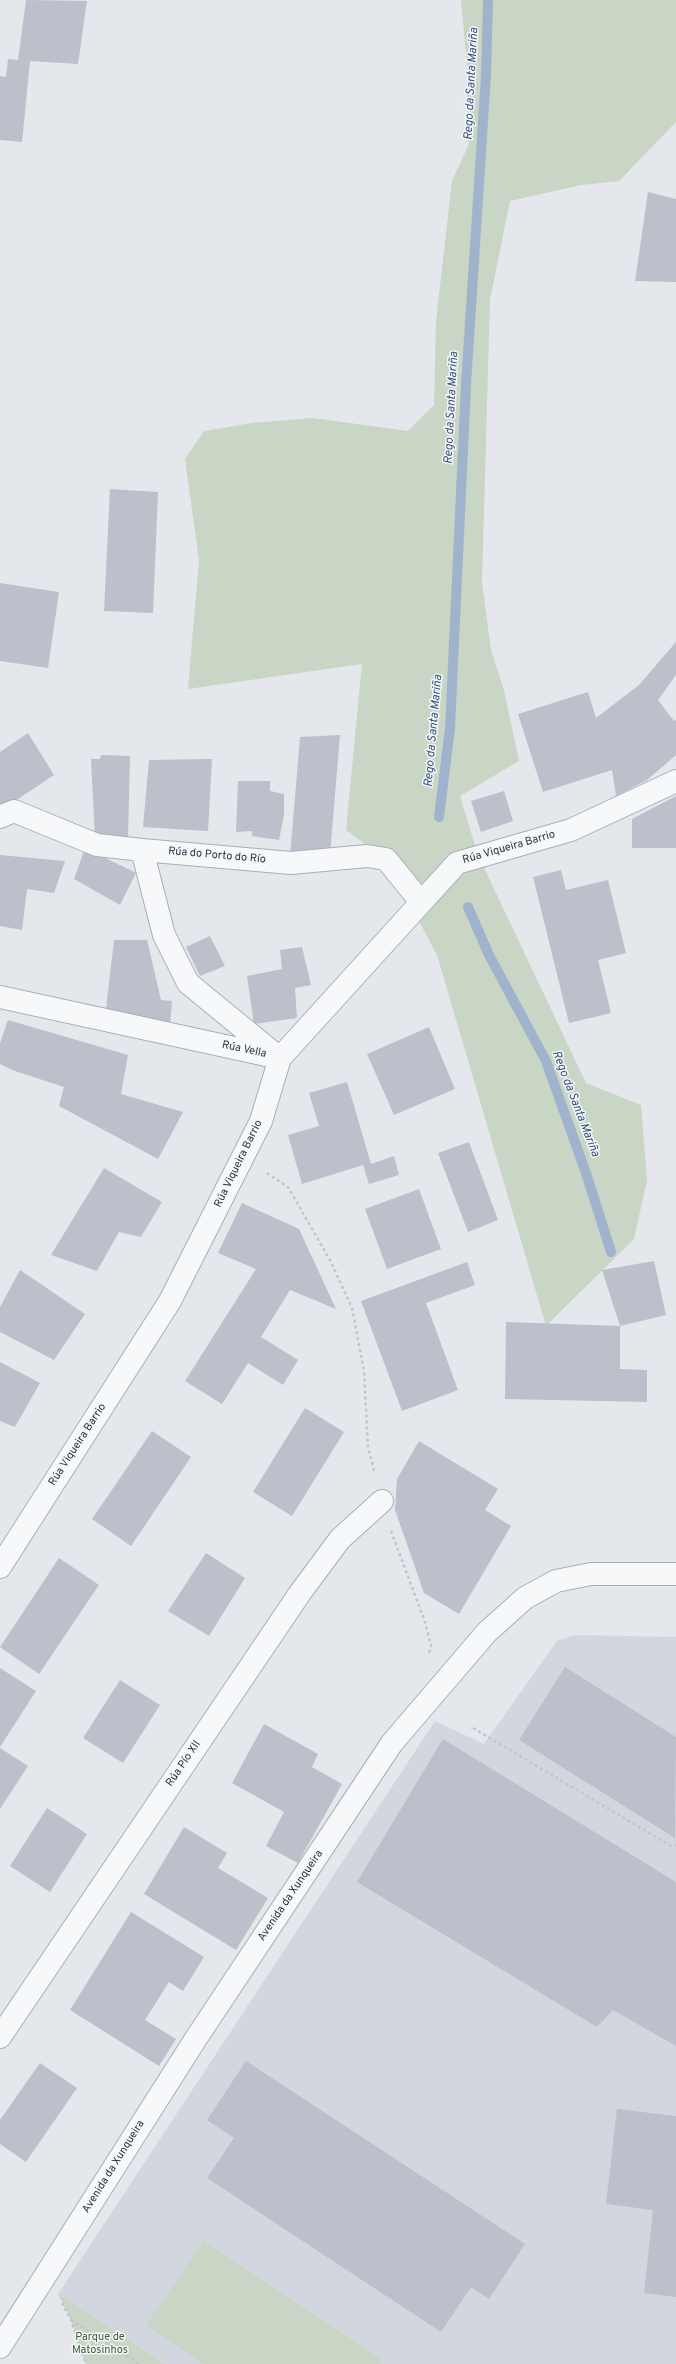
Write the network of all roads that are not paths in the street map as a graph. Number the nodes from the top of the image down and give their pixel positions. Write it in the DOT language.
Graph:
graph roads {
  1 [pos="676,781"];
  2 [pos="0,817"];
  3 [pos="142,850"];
  4 [pos="422,902"];
  5 [pos="0,997"];
  6 [pos="280,1058"];
  7 [pos="382,1501"];
  8 [pos="0,1567"];
  9 [pos="676,1574"];
  10 [pos="0,2038"];
  11 [pos="0,2347"];
  1 -- 4 [label="street, Rúa Viqueira Barrio"];
  2 -- 3 [label="street, Rúa do Porto do Río"];
  3 -- 4 [label="street, Rúa do Porto do Río"];
  3 -- 6 [label="street, Rúa Vella"];
  4 -- 6 [label="street, Rúa Viqueira Barrio"];
  5 -- 6 [label="street, Rúa Vella"];
  6 -- 8 [label="street, Rúa Viqueira Barrio"];
  7 -- 10 [label="street, Rúa Pío XII"];
  9 -- 11 [label="street, Avenida da Xunqueira"];
}
